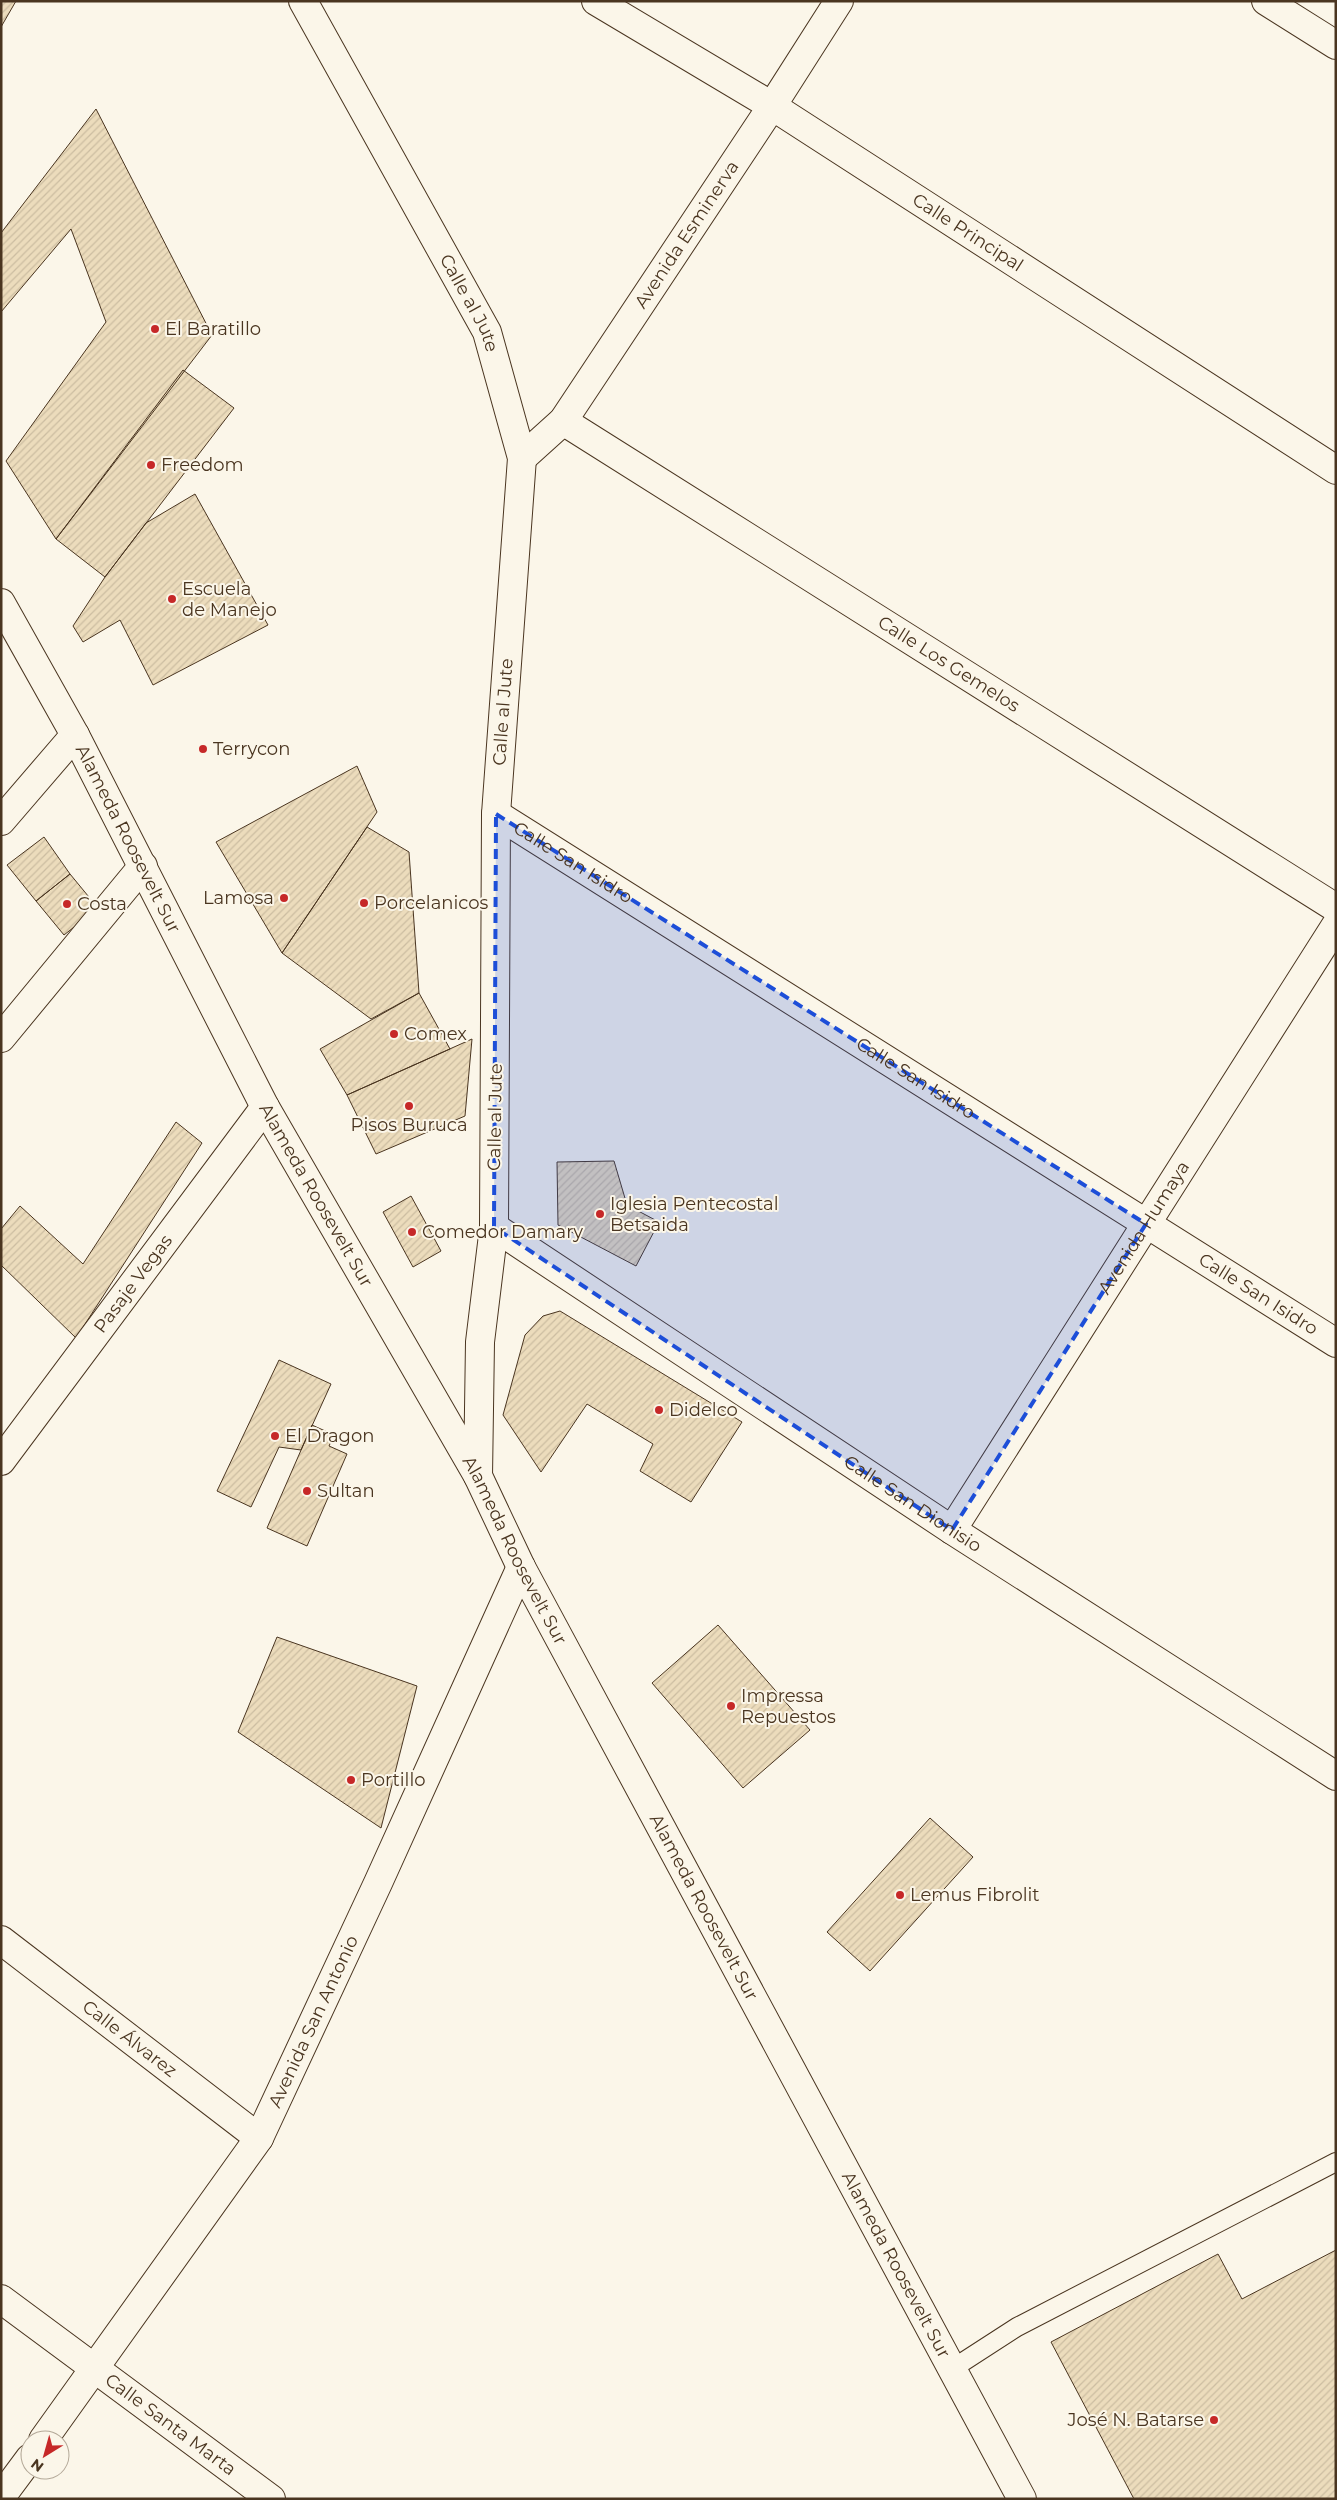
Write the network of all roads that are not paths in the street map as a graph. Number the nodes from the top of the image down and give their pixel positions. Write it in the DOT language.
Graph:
graph roads {
  1 [pos="302,1"];
  2 [pos="596,1"];
  3 [pos="839,1"];
  4 [pos="1266,1"];
  5 [pos="1336,45"];
  6 [pos="772,106"];
  7 [pos="563,421"];
  8 [pos="522,458"];
  9 [pos="1336,470"];
  10 [pos="1,603"];
  11 [pos="75,735"];
  12 [pos="496,814"];
  13 [pos="1,821"];
  14 [pos="143,866"];
  15 [pos="1336,908"];
  16 [pos="1336,925"];
  17 [pos="1,1038"];
  18 [pos="265,1107"];
  19 [pos="1146,1224"];
  20 [pos="494,1227"];
  21 [pos="1336,1343"];
  22 [pos="1,1461"];
  23 [pos="478,1476"];
  24 [pos="952,1530"];
  25 [pos="521,1567"];
  26 [pos="1336,1776"];
  27 [pos="1,1940"];
  28 [pos="259,2138"];
  29 [pos="1336,2162"];
  30 [pos="1,2299"];
  31 [pos="952,2369"];
  32 [pos="95,2370"];
  33 [pos="51,2430"];
  34 [pos="20,2471"];
  35 [pos="1,2497"];
  36 [pos="271,2499"];
  37 [pos="1022,2499"];
  1 -- 8 [label="main road, Calle al Jute"];
  2 -- 6 [label="main road, Calle Principal"];
  3 -- 6 [label="main road, Avenida Esminerva"];
  4 -- 5 [label="main road"];
  6 -- 7 [label="main road, Avenida Esminerva"];
  6 -- 9 [label="main road, Calle Principal"];
  7 -- 8 [label="main road, Avenida Esminerva"];
  7 -- 15 [label="main road, Calle Los Gemelos"];
  8 -- 12 [label="main road, Calle al Jute"];
  10 -- 11 [label="main road, Alameda Roosevelt Sur"];
  11 -- 13 [label="main road"];
  11 -- 14 [label="main road, Alameda Roosevelt Sur"];
  12 -- 19 [label="main road, Calle San Isidro"];
  12 -- 20 [label="main road, Calle al Jute"];
  14 -- 17 [label="main road"];
  14 -- 18 [label="main road, Alameda Roosevelt Sur"];
  16 -- 19 [label="main road, Avenida Humaya"];
  18 -- 22 [label="main road, Pasaje Vegas"];
  18 -- 23 [label="main road, Alameda Roosevelt Sur"];
  19 -- 21 [label="main road, Calle San Isidro"];
  19 -- 24 [label="main road, Avenida Humaya"];
  20 -- 23 [label="main road, Calle al Jute"];
  20 -- 24 [label="main road, Calle San Dionisio"];
  23 -- 25 [label="main road, Alameda Roosevelt Sur"];
  24 -- 26 [label="main road, Calle San Dionisio"];
  25 -- 28 [label="main road, Avenida San Antonio"];
  25 -- 31 [label="main road, Alameda Roosevelt Sur"];
  27 -- 28 [label="main road, Calle Álvarez"];
  28 -- 32 [label="main road, Avenida San Antonio"];
  29 -- 31 [label="lane"];
  30 -- 32 [label="main road, Calle Santa Marta"];
  31 -- 37 [label="main road, Alameda Roosevelt Sur"];
  32 -- 33 [label="main road, Avenida San Antonio"];
  32 -- 36 [label="main road, Calle Santa Marta"];
  34 -- 35 [label="main road"];
}
